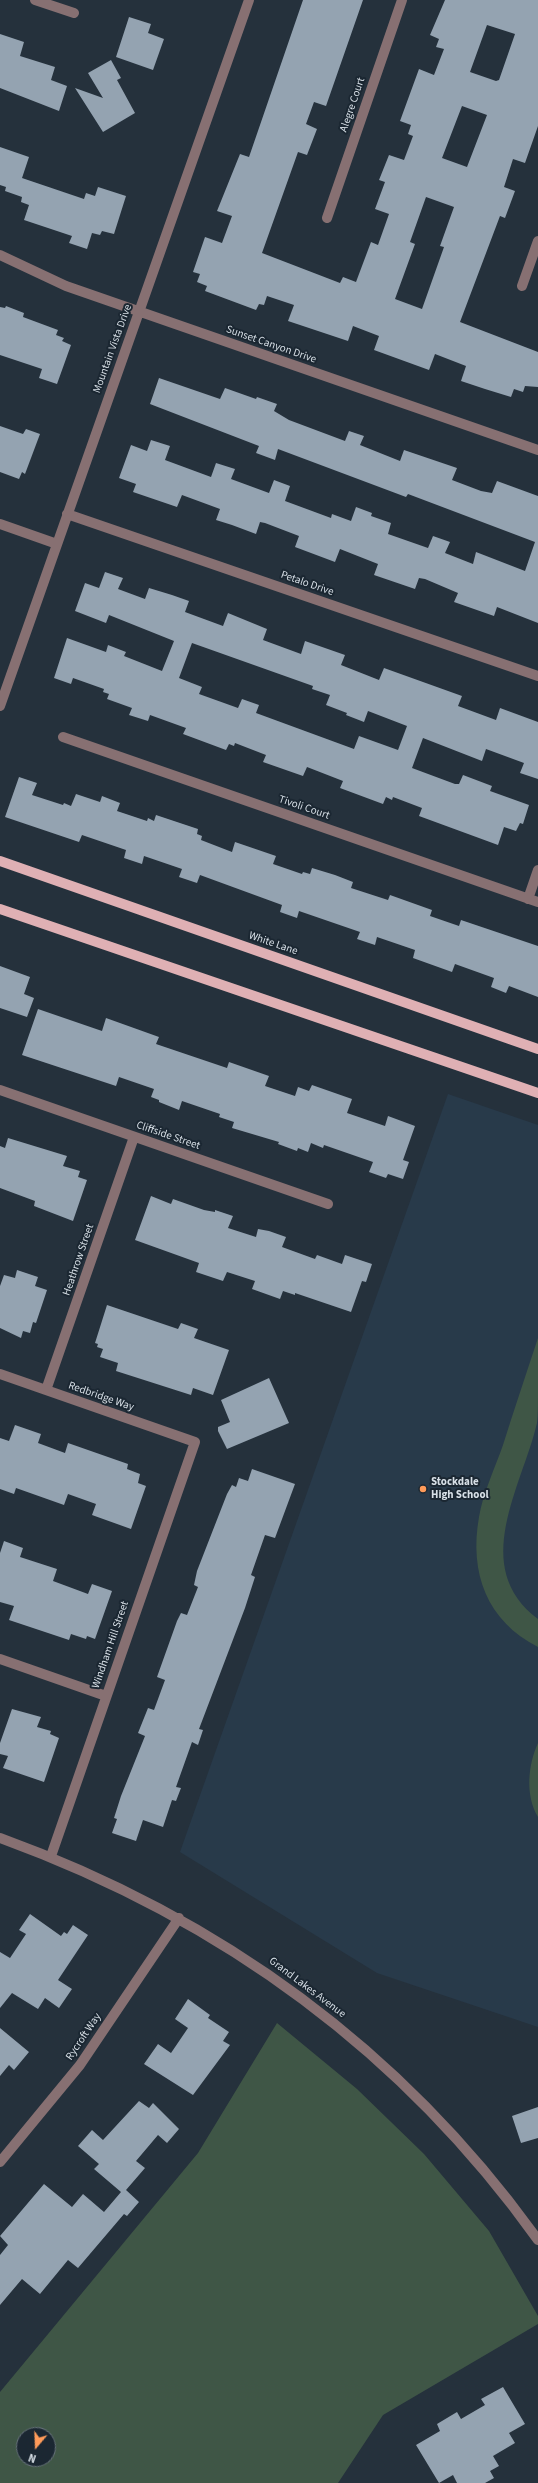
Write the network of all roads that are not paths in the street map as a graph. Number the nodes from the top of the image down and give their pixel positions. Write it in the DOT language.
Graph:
graph roads {
  1 [pos="35,0"];
  2 [pos="249,0"];
  3 [pos="402,0"];
  4 [pos="74,13"];
  5 [pos="327,218"];
  6 [pos="538,241"];
  7 [pos="0,256"];
  8 [pos="522,286"];
  9 [pos="139,312"];
  10 [pos="538,450"];
  11 [pos="67,514"];
  12 [pos="0,524"];
  13 [pos="57,544"];
  14 [pos="538,676"];
  15 [pos="0,706"];
  16 [pos="63,737"];
  17 [pos="0,861"];
  18 [pos="538,870"];
  19 [pos="533,900"];
  20 [pos="0,909"];
  21 [pos="538,1049"];
  22 [pos="538,1083"];
  23 [pos="525,1088"];
  24 [pos="0,1090"];
  25 [pos="538,1093"];
  26 [pos="134,1137"];
  27 [pos="328,1204"];
  28 [pos="0,1374"];
  29 [pos="46,1390"];
  30 [pos="195,1442"];
  31 [pos="0,1659"];
  32 [pos="106,1696"];
  33 [pos="0,1838"];
  34 [pos="51,1856"];
  35 [pos="179,1918"];
  36 [pos="0,2162"];
  37 [pos="538,2240"];
  1 -- 4 [label="street"];
  2 -- 9 [label="street, Mountain Vista Drive"];
  3 -- 5 [label="street, Alegre Court"];
  6 -- 8 [label="street"];
  7 -- 9 [label="street, Sunset Canyon Drive"];
  9 -- 10 [label="street, Sunset Canyon Drive"];
  9 -- 11 [label="street, Mountain Vista Drive"];
  11 -- 13 [label="street, Mountain Vista Drive"];
  11 -- 14 [label="street, Petalo Drive"];
  12 -- 13 [label="street"];
  13 -- 15 [label="street, Mountain Vista Drive"];
  16 -- 19 [label="street, Tivoli Court"];
  17 -- 21 [label="main road, White Lane"];
  18 -- 19 [label="street"];
  20 -- 23 [label="main road"];
  22 -- 23 [label="main road"];
  23 -- 25 [label="main road"];
  24 -- 26 [label="street, Cliffside Street"];
  26 -- 27 [label="street, Cliffside Street"];
  26 -- 29 [label="street, Heathrow Street"];
  28 -- 29 [label="street, Redbridge Way"];
  29 -- 30 [label="street, Redbridge Way"];
  30 -- 32 [label="street, Windham Hill Street"];
  31 -- 32 [label="street"];
  32 -- 34 [label="street, Windham Hill Street"];
  33 -- 34 [label="street, Grand Lakes Avenue"];
  34 -- 35 [label="street, Grand Lakes Avenue"];
  35 -- 36 [label="street, Rycroft Way"];
  35 -- 37 [label="street, Grand Lakes Avenue"];
}
